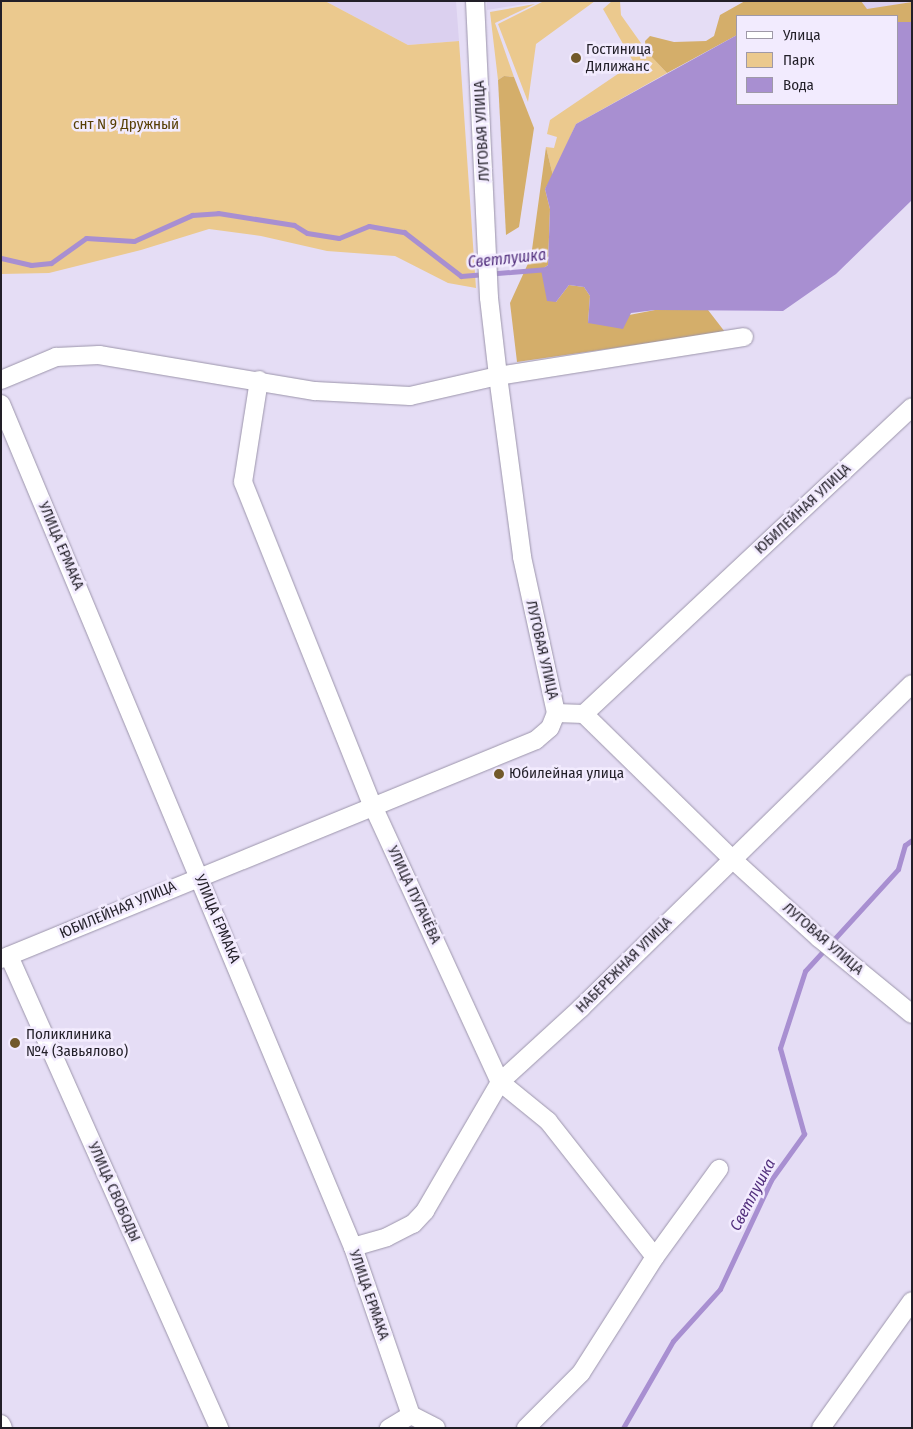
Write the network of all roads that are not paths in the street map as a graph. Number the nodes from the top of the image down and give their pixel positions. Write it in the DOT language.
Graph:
graph roads {
  1 [pos="475,1"];
  2 [pos="744,337"];
  3 [pos="498,376"];
  4 [pos="1,380"];
  5 [pos="259,380"];
  6 [pos="1,404"];
  7 [pos="912,407"];
  8 [pos="912,684"];
  9 [pos="556,712"];
  10 [pos="584,714"];
  11 [pos="372,804"];
  12 [pos="732,858"];
  13 [pos="199,876"];
  14 [pos="5,958"];
  15 [pos="912,1014"];
  16 [pos="500,1082"];
  17 [pos="719,1169"];
  18 [pos="353,1247"];
  19 [pos="655,1257"];
  20 [pos="912,1301"];
  21 [pos="411,1415"];
  22 [pos="1,1424"];
  23 [pos="3,1428"];
  24 [pos="219,1428"];
  25 [pos="388,1428"];
  26 [pos="436,1428"];
  27 [pos="526,1428"];
  28 [pos="821,1428"];
  1 -- 3 [label="street, ЛУГОВАЯ УЛИЦА"];
  2 -- 3 [label="street"];
  3 -- 5 [label="street"];
  3 -- 9 [label="street, ЛУГОВАЯ УЛИЦА"];
  4 -- 5 [label="street"];
  5 -- 11 [label="street, УЛИЦА ПУГАЧЁВА"];
  6 -- 13 [label="street, УЛИЦА ЕРМАКА"];
  7 -- 10 [label="street, ЮБИЛЕЙНАЯ УЛИЦА"];
  8 -- 12 [label="street, НАБЕРЕЖНАЯ УЛИЦА"];
  9 -- 10 [label="street, ЛУГОВАЯ УЛИЦА"];
  9 -- 11 [label="street, ЮБИЛЕЙНАЯ УЛИЦА"];
  10 -- 12 [label="street, ЛУГОВАЯ УЛИЦА"];
  11 -- 13 [label="street, ЮБИЛЕЙНАЯ УЛИЦА"];
  11 -- 16 [label="street, УЛИЦА ПУГАЧЁВА"];
  12 -- 15 [label="street, ЛУГОВАЯ УЛИЦА"];
  12 -- 16 [label="street, НАБЕРЕЖНАЯ УЛИЦА"];
  13 -- 14 [label="street, ЮБИЛЕЙНАЯ УЛИЦА"];
  13 -- 18 [label="street, УЛИЦА ЕРМАКА"];
  14 -- 24 [label="street, УЛИЦА СВОБОДЫ"];
  16 -- 18 [label="street, НАБЕРЕЖНАЯ УЛИЦА"];
  16 -- 19 [label="street, УЛИЦА ПУГАЧЁВА"];
  17 -- 19 [label="street"];
  18 -- 21 [label="street, УЛИЦА ЕРМАКА"];
  19 -- 27 [label="street"];
  20 -- 28 [label="street"];
  21 -- 25 [label="street"];
  21 -- 26 [label="street"];
  22 -- 23 [label="street"];
}
